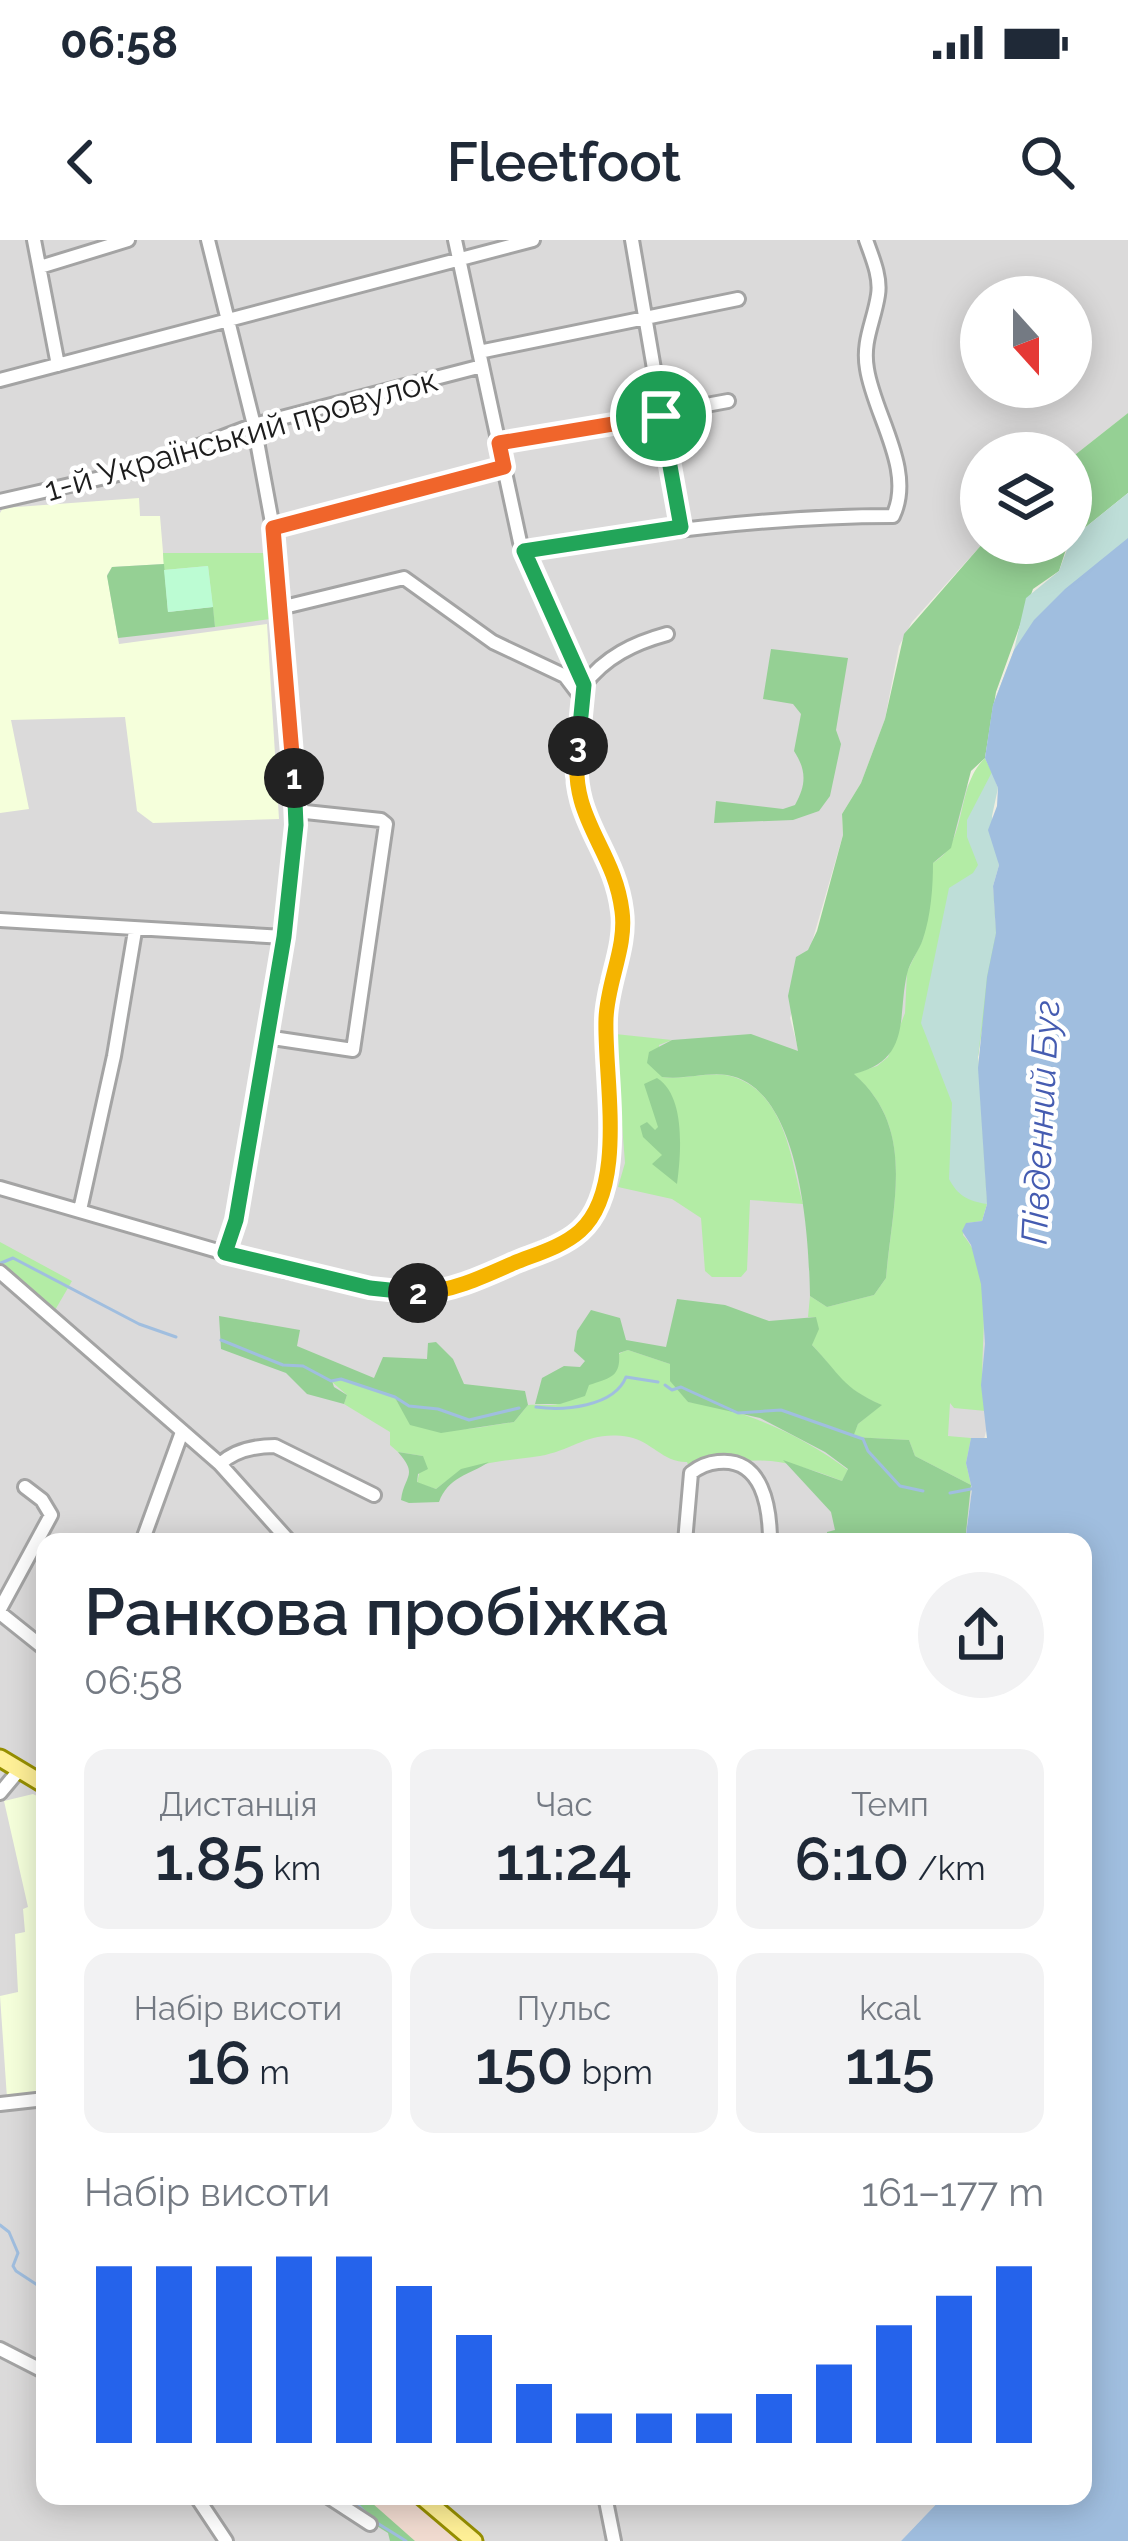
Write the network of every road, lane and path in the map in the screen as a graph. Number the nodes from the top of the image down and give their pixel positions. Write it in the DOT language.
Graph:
graph roads {
  1 [pos="34,240"];
  2 [pos="128,240"];
  3 [pos="208,240"];
  4 [pos="455,240"];
  5 [pos="532,240"];
  6 [pos="632,240"];
  7 [pos="866,240"];
  8 [pos="459,258"];
  9 [pos="40,267"];
  10 [pos="738,299"];
  11 [pos="644,318"];
  12 [pos="226,319"];
  13 [pos="481,359"];
  14 [pos="58,365"];
  15 [pos="0,380"];
  16 [pos="728,401"];
  17 [pos="661,416"];
  18 [pos="254,425"];
  19 [pos="499,443"];
  20 [pos="504,467"];
  21 [pos="0,501"];
  22 [pos="681,527"];
  23 [pos="273,528"];
  24 [pos="524,551"];
  25 [pos="280,608"];
  26 [pos="667,634"];
  27 [pos="584,685"];
  28 [pos="584,702"];
  29 [pos="296,811"];
  30 [pos="0,920"];
  31 [pos="135,931"];
  32 [pos="284,937"];
  33 [pos="266,1036"];
  34 [pos="0,1188"];
  35 [pos="80,1210"];
  36 [pos="225,1253"];
  37 [pos="0,1272"];
  38 [pos="182,1432"];
  39 [pos="220,1464"];
  40 [pos="25,1487"];
  41 [pos="374,1495"];
  42 [pos="42,1533"];
  43 [pos="145,1533"];
  44 [pos="282,1533"];
  45 [pos="686,1533"];
  46 [pos="769,1533"];
  47 [pos="36,1545"];
  48 [pos="0,1611"];
  49 [pos="36,1641"];
  50 [pos="0,1759"];
  51 [pos="20,1769"];
  52 [pos="36,1779"];
  53 [pos="0,1793"];
  54 [pos="36,2100"];
  55 [pos="0,2104"];
  56 [pos="1,2349"];
  57 [pos="36,2367"];
  58 [pos="202,2505"];
  59 [pos="341,2505"];
  60 [pos="432,2505"];
  61 [pos="607,2505"];
  62 [pos="370,2524"];
  63 [pos="226,2541"];
  64 [pos="474,2541"];
  65 [pos="614,2541"];
  1 -- 9 [label="street"];
  2 -- 9 [label="street"];
  3 -- 12 [label="street"];
  4 -- 8 [label="street"];
  5 -- 8 [label="street"];
  6 -- 11 [label="street"];
  7 -- 22 [label="street"];
  8 -- 12 [label="street"];
  8 -- 13 [label="street"];
  9 -- 14 [label="street"];
  10 -- 11 [label="street, 1-й Український провулок"];
  11 -- 13 [label="street, 1-й Український провулок"];
  11 -- 17 [label="street"];
  12 -- 14 [label="street"];
  12 -- 18 [label="street"];
  13 -- 18 [label="street, 1-й Український провулок"];
  13 -- 19 [label="street"];
  14 -- 15 [label="street"];
  16 -- 17 [label="street"];
  17 -- 19 [label="street"];
  17 -- 22 [label="street"];
  18 -- 21 [label="street, 1-й Український провулок"];
  18 -- 23 [label="street"];
  19 -- 20 [label="street"];
  20 -- 23 [label="street"];
  20 -- 24 [label="street"];
  22 -- 24 [label="street"];
  23 -- 25 [label="street"];
  24 -- 27 [label="street"];
  25 -- 28 [label="street"];
  25 -- 29 [label="street"];
  26 -- 27 [label="street"];
  27 -- 28 [label="street"];
  28 -- 36 [label="street"];
  29 -- 32 [label="street"];
  29 -- 33 [label="street"];
  30 -- 31 [label="street"];
  31 -- 32 [label="street"];
  31 -- 35 [label="street"];
  32 -- 33 [label="street"];
  33 -- 36 [label="street"];
  34 -- 35 [label="street"];
  35 -- 36 [label="street"];
  37 -- 38 [label="street"];
  38 -- 39 [label="street"];
  38 -- 43 [label="street"];
  39 -- 41 [label="street"];
  39 -- 44 [label="street"];
  40 -- 42 [label="street"];
  45 -- 46 [label="street"];
  47 -- 48 [label="street"];
  48 -- 49 [label="street"];
  50 -- 51 [label="main road"];
  51 -- 52 [label="main road"];
  51 -- 53 [label="street"];
  54 -- 55 [label="street"];
  56 -- 57 [label="street"];
  58 -- 63 [label="street"];
  59 -- 62 [label="street"];
  60 -- 64 [label="main road"];
  61 -- 65 [label="street"];
}
